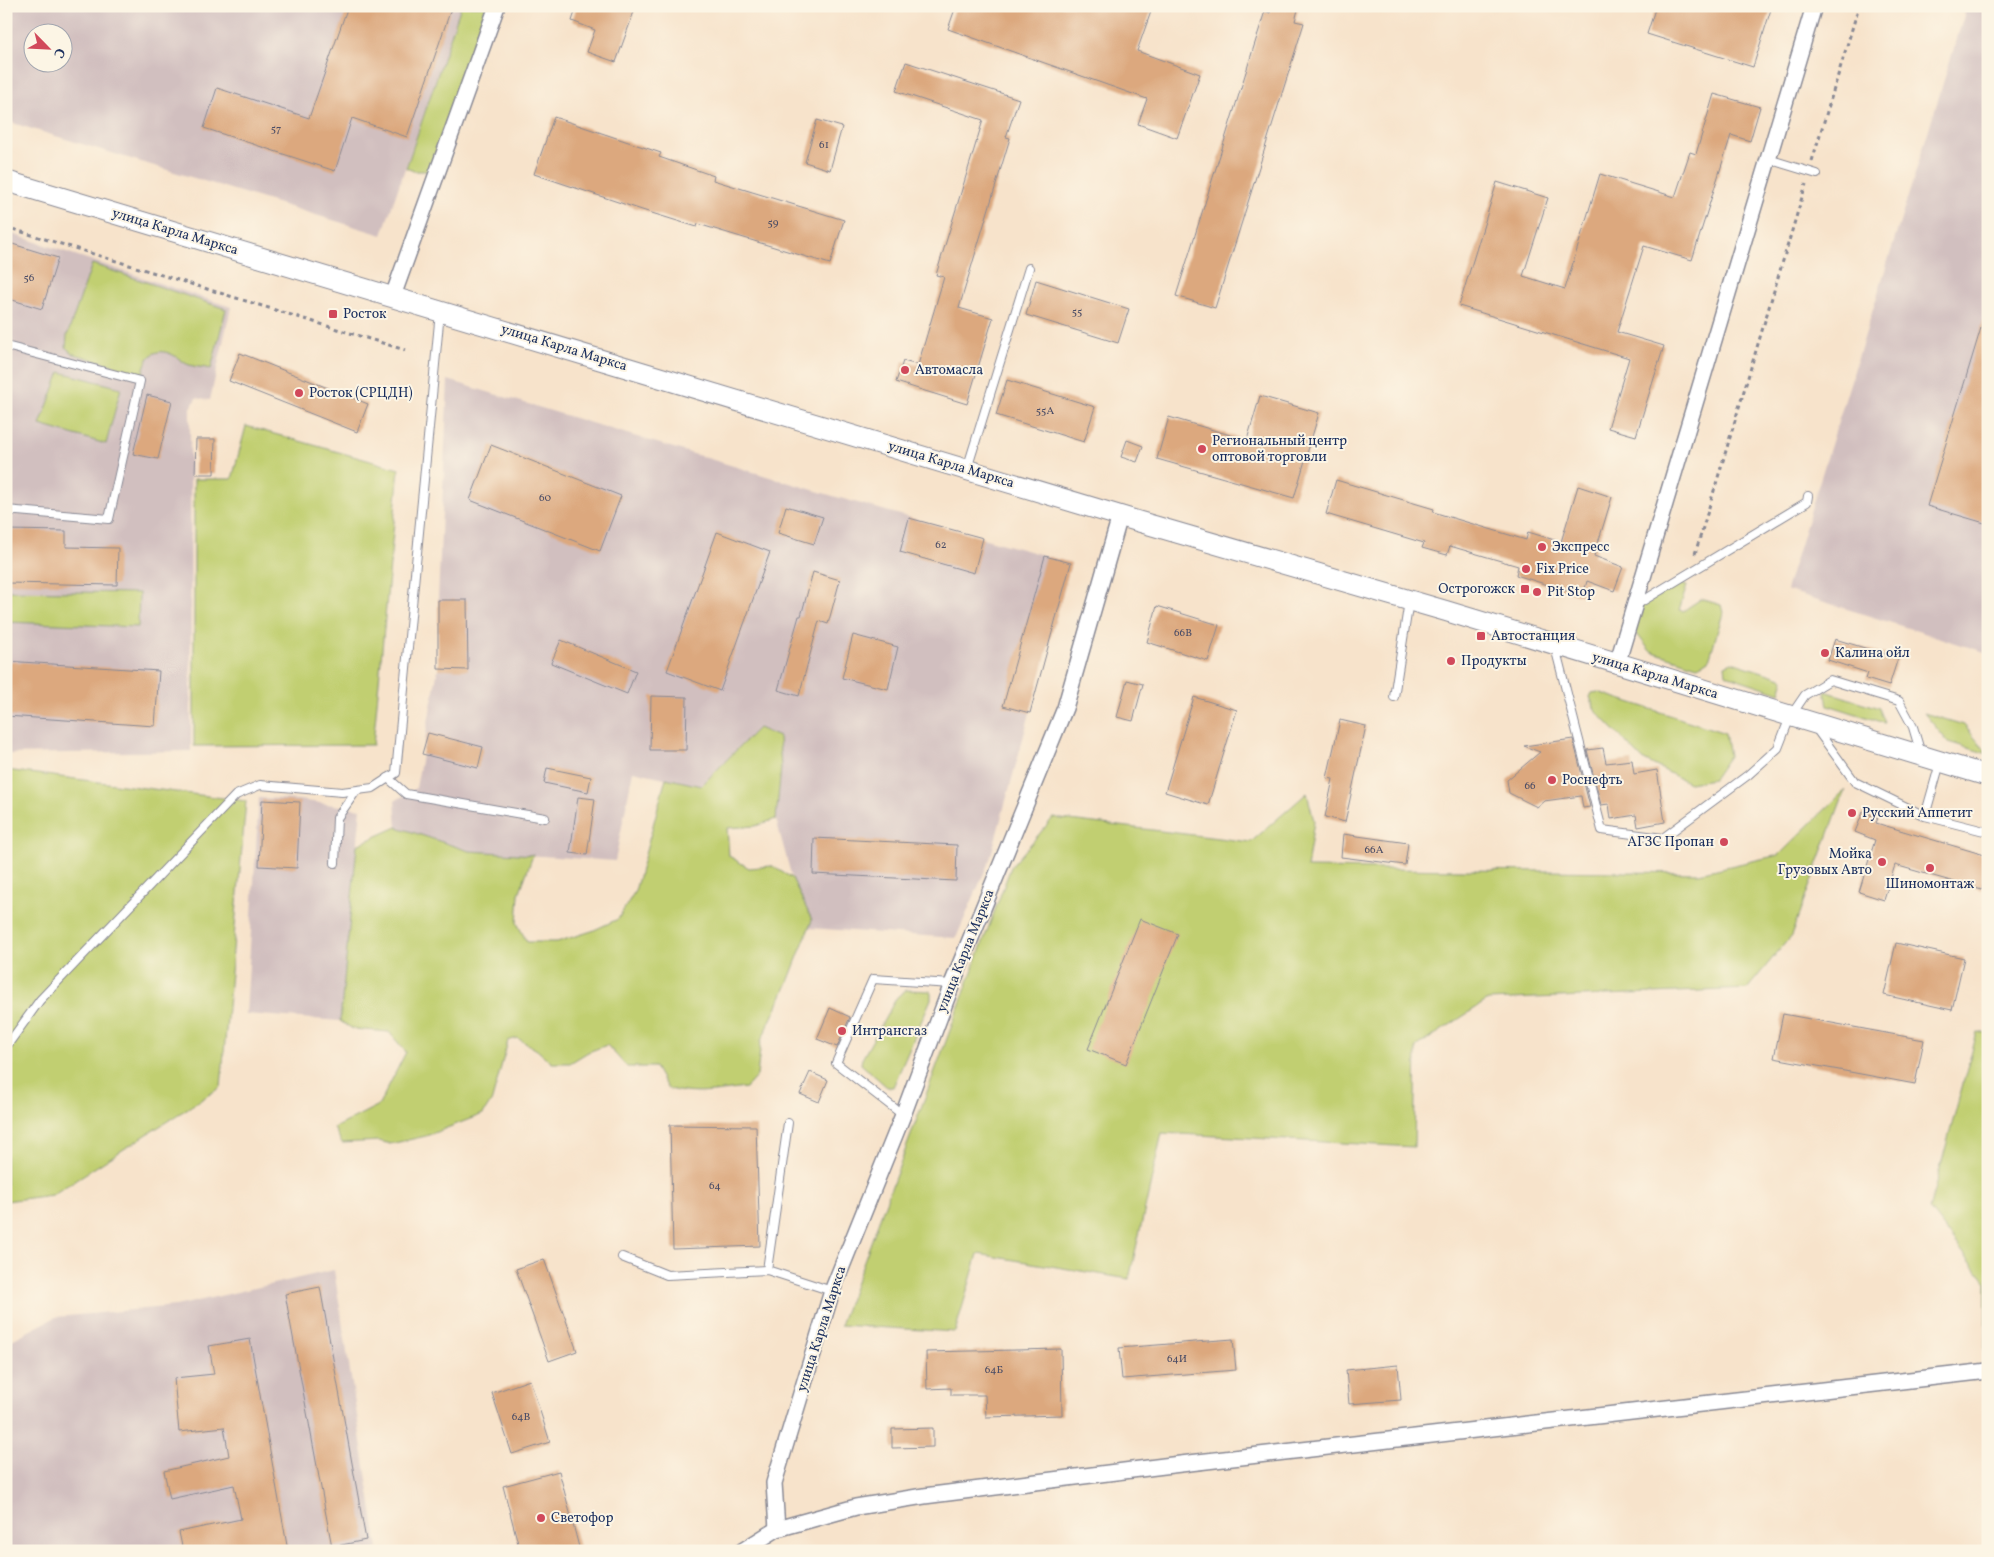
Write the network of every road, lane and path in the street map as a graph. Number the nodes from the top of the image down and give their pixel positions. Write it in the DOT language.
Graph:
graph roads {
  1 [pos="498,6"];
  2 [pos="1814,6"];
  3 [pos="1859,6"];
  4 [pos="1768,159"];
  5 [pos="1813,173"];
  6 [pos="6,181"];
  7 [pos="6,226"];
  8 [pos="1029,268"];
  9 [pos="393,296"];
  10 [pos="440,310"];
  11 [pos="6,346"];
  12 [pos="405,350"];
  13 [pos="967,469"];
  14 [pos="1808,496"];
  15 [pos="6,510"];
  16 [pos="1120,516"];
  17 [pos="1689,572"];
  18 [pos="1409,601"];
  19 [pos="1635,606"];
  20 [pos="1554,645"];
  21 [pos="1617,664"];
  22 [pos="1394,696"];
  23 [pos="1790,717"];
  24 [pos="1813,724"];
  25 [pos="1931,760"];
  26 [pos="1988,776"];
  27 [pos="388,778"];
  28 [pos="356,791"];
  29 [pos="1925,816"];
  30 [pos="545,818"];
  31 [pos="1988,832"];
  32 [pos="335,863"];
  33 [pos="952,984"];
  34 [pos="6,1047"];
  35 [pos="903,1115"];
  36 [pos="788,1123"];
  37 [pos="622,1257"];
  38 [pos="767,1270"];
  39 [pos="832,1291"];
  40 [pos="1988,1372"];
  41 [pos="777,1529"];
  42 [pos="742,1551"];
  1 -- 9 [label="street"];
  2 -- 4 [label="street"];
  3 -- 5 [label="path"];
  4 -- 5 [label="lane"];
  4 -- 19 [label="street"];
  5 -- 17 [label="path"];
  6 -- 9 [label="main road, улица Карла Маркса"];
  7 -- 12 [label="path"];
  8 -- 13 [label="lane"];
  9 -- 10 [label="main road, улица Карла Маркса"];
  10 -- 13 [label="main road, улица Карла Маркса"];
  10 -- 27 [label="lane"];
  11 -- 15 [label="lane"];
  13 -- 16 [label="main road, улица Карла Маркса"];
  14 -- 17 [label="lane"];
  16 -- 18 [label="main road, улица Карла Маркса"];
  16 -- 33 [label="street, улица Карла Маркса"];
  17 -- 19 [label="lane"];
  18 -- 20 [label="main road, улица Карла Маркса"];
  18 -- 22 [label="lane"];
  19 -- 21 [label="street"];
  20 -- 21 [label="main road, улица Карла Маркса"];
  20 -- 23 [label="lane"];
  21 -- 23 [label="main road, улица Карла Маркса"];
  23 -- 24 [label="main road, улица Карла Маркса"];
  23 -- 25 [label="lane"];
  24 -- 25 [label="main road, улица Карла Маркса"];
  24 -- 29 [label="lane"];
  25 -- 26 [label="main road, улица Карла Маркса"];
  25 -- 29 [label="lane"];
  27 -- 28 [label="lane"];
  27 -- 30 [label="lane"];
  28 -- 32 [label="lane"];
  28 -- 34 [label="lane"];
  29 -- 31 [label="lane"];
  33 -- 35 [label="street, улица Карла Маркса"];
  33 -- 35 [label="lane"];
  35 -- 39 [label="street, улица Карла Маркса"];
  36 -- 38 [label="lane"];
  37 -- 38 [label="lane"];
  38 -- 39 [label="lane"];
  39 -- 41 [label="street, улица Карла Маркса"];
  40 -- 41 [label="street"];
  41 -- 42 [label="street"];
}
